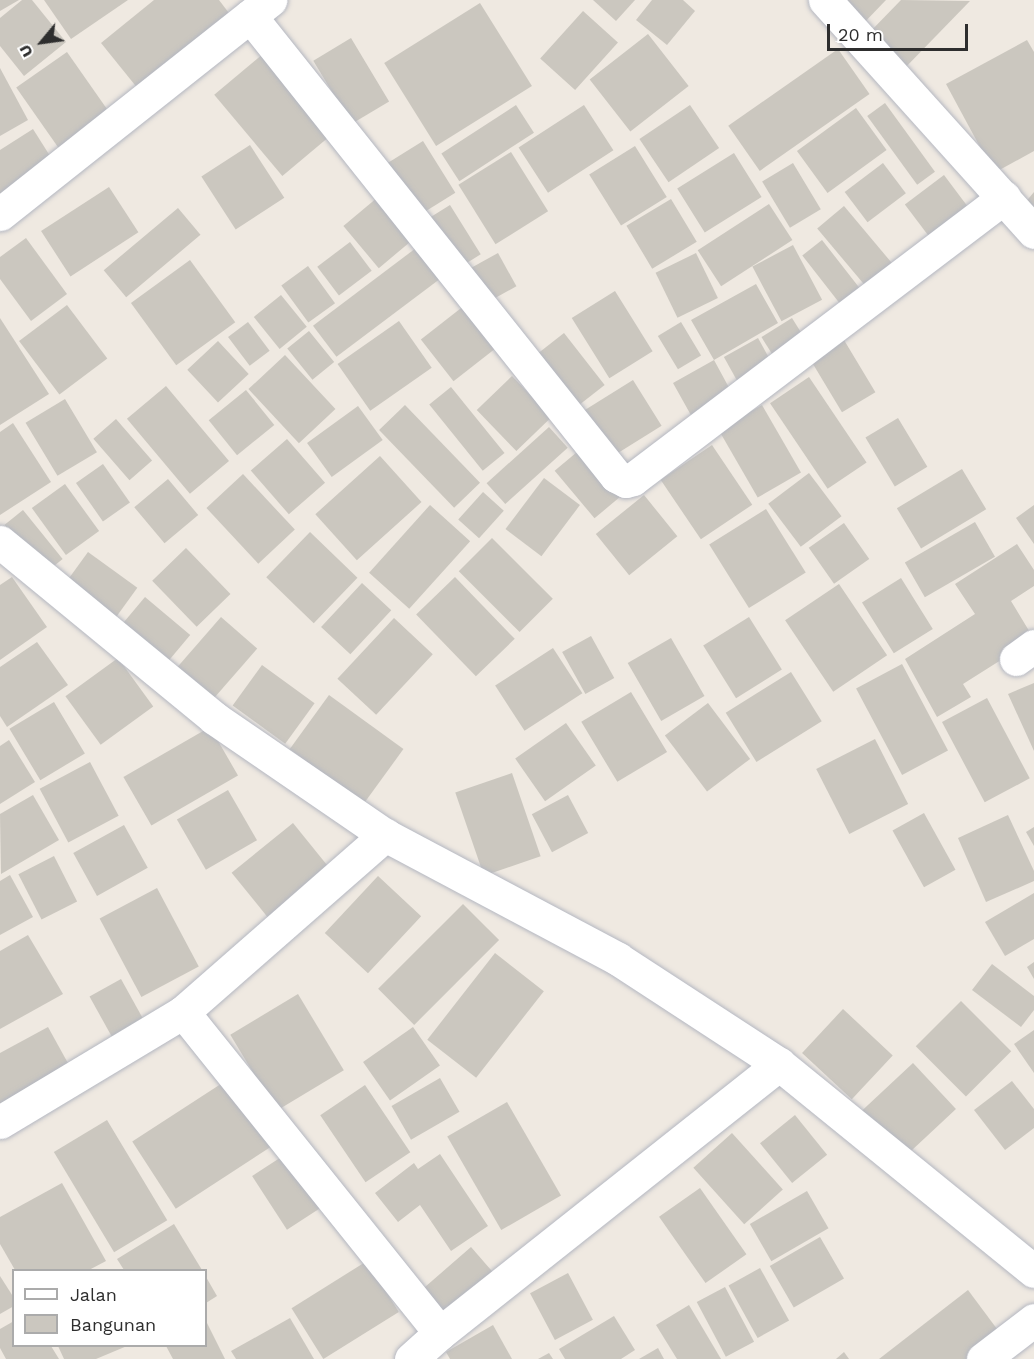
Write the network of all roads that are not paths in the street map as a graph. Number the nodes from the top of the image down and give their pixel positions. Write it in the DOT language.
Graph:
graph roads {
  1 [pos="825,0"];
  2 [pos="260,8"];
  3 [pos="1004,197"];
  4 [pos="0,214"];
  5 [pos="1034,232"];
  6 [pos="0,542"];
  7 [pos="385,835"];
  8 [pos="183,1012"];
  9 [pos="779,1064"];
  10 [pos="0,1122"];
  11 [pos="1034,1271"];
  12 [pos="1034,1320"];
  13 [pos="440,1333"];
  14 [pos="411,1359"];
  15 [pos="983,1359"];
  1 -- 3 [label="street"];
  2 -- 3 [label="street"];
  2 -- 4 [label="street"];
  3 -- 5 [label="street"];
  6 -- 7 [label="street"];
  7 -- 8 [label="street"];
  7 -- 9 [label="street"];
  8 -- 10 [label="street"];
  8 -- 13 [label="street"];
  9 -- 11 [label="street"];
  9 -- 13 [label="street"];
  12 -- 15 [label="street"];
  13 -- 14 [label="street"];
}
